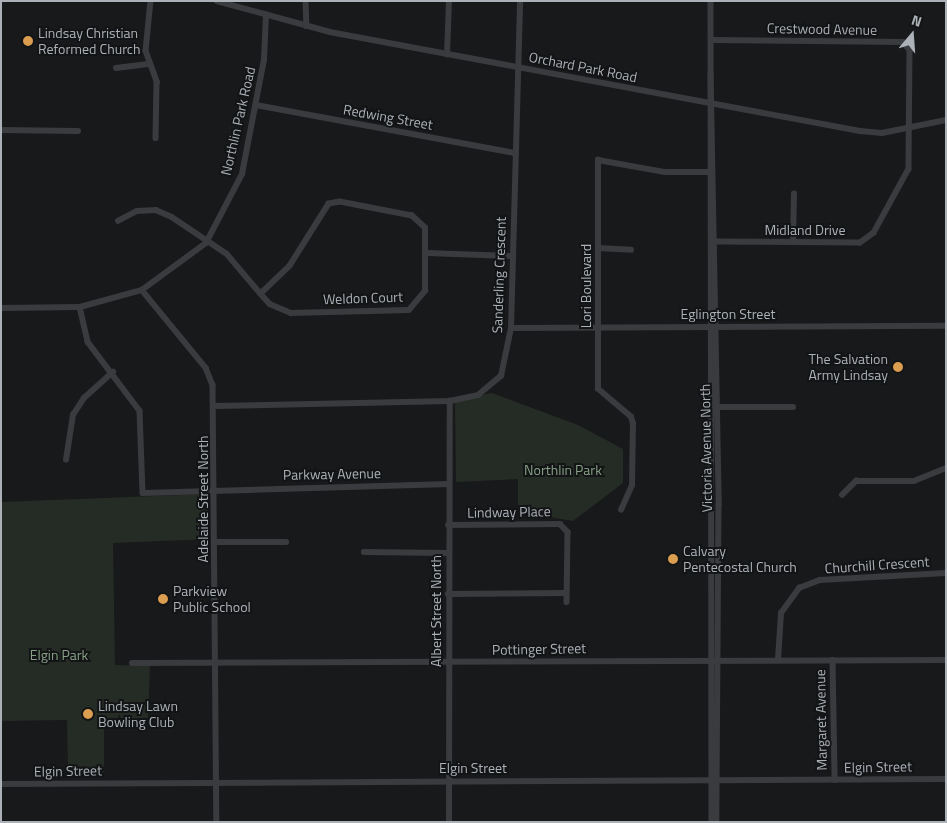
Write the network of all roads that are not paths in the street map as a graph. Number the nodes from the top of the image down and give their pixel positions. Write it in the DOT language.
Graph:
graph roads {
  1 [pos="151,1"];
  2 [pos="217,1"];
  3 [pos="306,1"];
  4 [pos="449,1"];
  5 [pos="520,1"];
  6 [pos="711,1"];
  7 [pos="233,4"];
  8 [pos="266,15"];
  9 [pos="307,26"];
  10 [pos="711,40"];
  11 [pos="447,55"];
  12 [pos="150,64"];
  13 [pos="520,67"];
  14 [pos="116,68"];
  15 [pos="711,103"];
  16 [pos="256,105"];
  17 [pos="946,120"];
  18 [pos="910,128"];
  19 [pos="1,130"];
  20 [pos="78,130"];
  21 [pos="156,138"];
  22 [pos="516,153"];
  23 [pos="712,172"];
  24 [pos="794,194"];
  25 [pos="118,221"];
  26 [pos="793,241"];
  27 [pos="712,242"];
  28 [pos="206,244"];
  29 [pos="598,248"];
  30 [pos="631,250"];
  31 [pos="427,253"];
  32 [pos="512,256"];
  33 [pos="142,290"];
  34 [pos="261,294"];
  35 [pos="80,307"];
  36 [pos="1,308"];
  37 [pos="710,326"];
  38 [pos="717,326"];
  39 [pos="946,326"];
  40 [pos="598,327"];
  41 [pos="511,328"];
  42 [pos="113,372"];
  43 [pos="450,401"];
  44 [pos="215,406"];
  45 [pos="714,407"];
  46 [pos="793,407"];
  47 [pos="66,460"];
  48 [pos="946,468"];
  49 [pos="449,484"];
  50 [pos="215,489"];
  51 [pos="842,495"];
  52 [pos="712,504"];
  53 [pos="719,505"];
  54 [pos="621,510"];
  55 [pos="448,525"];
  56 [pos="215,542"];
  57 [pos="286,542"];
  58 [pos="364,552"];
  59 [pos="448,553"];
  60 [pos="946,573"];
  61 [pos="566,593"];
  62 [pos="448,594"];
  63 [pos="567,602"];
  64 [pos="712,660"];
  65 [pos="719,660"];
  66 [pos="778,660"];
  67 [pos="833,660"];
  68 [pos="946,660"];
  69 [pos="132,663"];
  70 [pos="217,663"];
  71 [pos="449,663"];
  72 [pos="715,779"];
  73 [pos="946,779"];
  74 [pos="835,780"];
  75 [pos="449,781"];
  76 [pos="217,782"];
  77 [pos="1,784"];
  78 [pos="217,822"];
  79 [pos="449,822"];
  80 [pos="712,822"];
  81 [pos="717,822"];
  1 -- 12 [label="street"];
  2 -- 7 [label="street, Orchard Park Road"];
  3 -- 9 [label="street"];
  4 -- 11 [label="street"];
  5 -- 13 [label="street, Sanderling Crescent"];
  6 -- 10 [label="street, Victoria Avenue North"];
  7 -- 8 [label="street, Orchard Park Road"];
  8 -- 9 [label="street, Orchard Park Road"];
  8 -- 16 [label="street, Northlin Park Road"];
  9 -- 11 [label="street, Orchard Park Road"];
  10 -- 15 [label="street, Victoria Avenue North"];
  10 -- 18 [label="street, Crestwood Avenue"];
  11 -- 13 [label="street, Orchard Park Road"];
  12 -- 14 [label="street"];
  12 -- 21 [label="street"];
  13 -- 15 [label="street, Orchard Park Road"];
  13 -- 22 [label="street, Sanderling Crescent"];
  15 -- 18 [label="street, Orchard Park Road"];
  15 -- 23 [label="street, Victoria Avenue North"];
  16 -- 22 [label="street, Redwing Street"];
  16 -- 28 [label="street, Northlin Park Road"];
  17 -- 18 [label="street, Orchard Park Road"];
  18 -- 26 [label="street, Midland Drive"];
  19 -- 20 [label="street"];
  22 -- 32 [label="street, Sanderling Crescent"];
  23 -- 27 [label="street, Victoria Avenue North"];
  23 -- 29 [label="street, Lori Boulevard"];
  24 -- 26 [label="street"];
  25 -- 28 [label="street, Weldon Court"];
  26 -- 27 [label="street, Midland Drive"];
  27 -- 37 [label="street, Victoria Avenue North"];
  27 -- 38 [label="street, Victoria Avenue North"];
  28 -- 33 [label="street, Northlin Park Road"];
  28 -- 34 [label="street, Weldon Court"];
  29 -- 30 [label="street"];
  29 -- 40 [label="street, Lori Boulevard"];
  31 -- 32 [label="street"];
  31 -- 34 [label="street, Weldon Court"];
  31 -- 34 [label="street, Weldon Court"];
  32 -- 41 [label="street, Sanderling Crescent"];
  33 -- 35 [label="street, Northlin Park Road"];
  33 -- 44 [label="street, Adelaide Street North"];
  35 -- 36 [label="street, Northlin Park Road"];
  35 -- 42 [label="street"];
  37 -- 38 [label="street, Eglington Street"];
  37 -- 40 [label="street, Eglington Street"];
  37 -- 45 [label="street, Victoria Avenue North"];
  38 -- 39 [label="street, Eglington Street"];
  38 -- 45 [label="street, Victoria Avenue North"];
  40 -- 41 [label="street, Eglington Street"];
  40 -- 54 [label="street, Lori Boulevard"];
  41 -- 43 [label="street, Sanderling Crescent"];
  42 -- 47 [label="street"];
  42 -- 50 [label="street, Parkway Avenue"];
  43 -- 44 [label="street, Sanderling Crescent"];
  43 -- 49 [label="street, Albert Street North"];
  44 -- 50 [label="street, Adelaide Street North"];
  45 -- 46 [label="street"];
  45 -- 52 [label="street, Victoria Avenue North"];
  45 -- 53 [label="street, Victoria Avenue North"];
  48 -- 51 [label="street"];
  49 -- 50 [label="street, Parkway Avenue"];
  49 -- 55 [label="street, Albert Street North"];
  50 -- 56 [label="street, Adelaide Street North"];
  52 -- 53 [label="street"];
  52 -- 64 [label="street, Victoria Avenue North"];
  53 -- 65 [label="street, Victoria Avenue North"];
  55 -- 59 [label="street, Albert Street North"];
  55 -- 61 [label="street, Lindway Place"];
  56 -- 57 [label="street"];
  56 -- 70 [label="street, Adelaide Street North"];
  58 -- 59 [label="street"];
  59 -- 62 [label="street, Albert Street North"];
  60 -- 66 [label="street, Churchill Crescent"];
  61 -- 62 [label="street"];
  61 -- 63 [label="street, Lindway Place"];
  62 -- 71 [label="street, Albert Street North"];
  64 -- 65 [label="street, Pottinger Street"];
  64 -- 71 [label="street, Pottinger Street"];
  64 -- 72 [label="street, Victoria Avenue North"];
  65 -- 66 [label="street, Pottinger Street"];
  65 -- 72 [label="street, Victoria Avenue North"];
  66 -- 67 [label="street, Pottinger Street"];
  67 -- 68 [label="street, Pottinger Street"];
  67 -- 74 [label="street, Margaret Avenue"];
  69 -- 70 [label="street, Pottinger Street"];
  70 -- 71 [label="street, Pottinger Street"];
  70 -- 76 [label="street, Adelaide Street North"];
  71 -- 75 [label="street, Albert Street North"];
  72 -- 74 [label="street, Elgin Street"];
  72 -- 75 [label="street, Elgin Street"];
  72 -- 80 [label="street, Victoria Avenue North"];
  72 -- 81 [label="street, Victoria Avenue North"];
  73 -- 74 [label="street, Elgin Street"];
  75 -- 76 [label="street, Elgin Street"];
  75 -- 79 [label="street, Albert Street North"];
  76 -- 77 [label="street, Elgin Street"];
  76 -- 78 [label="street, Adelaide Street North"];
}
